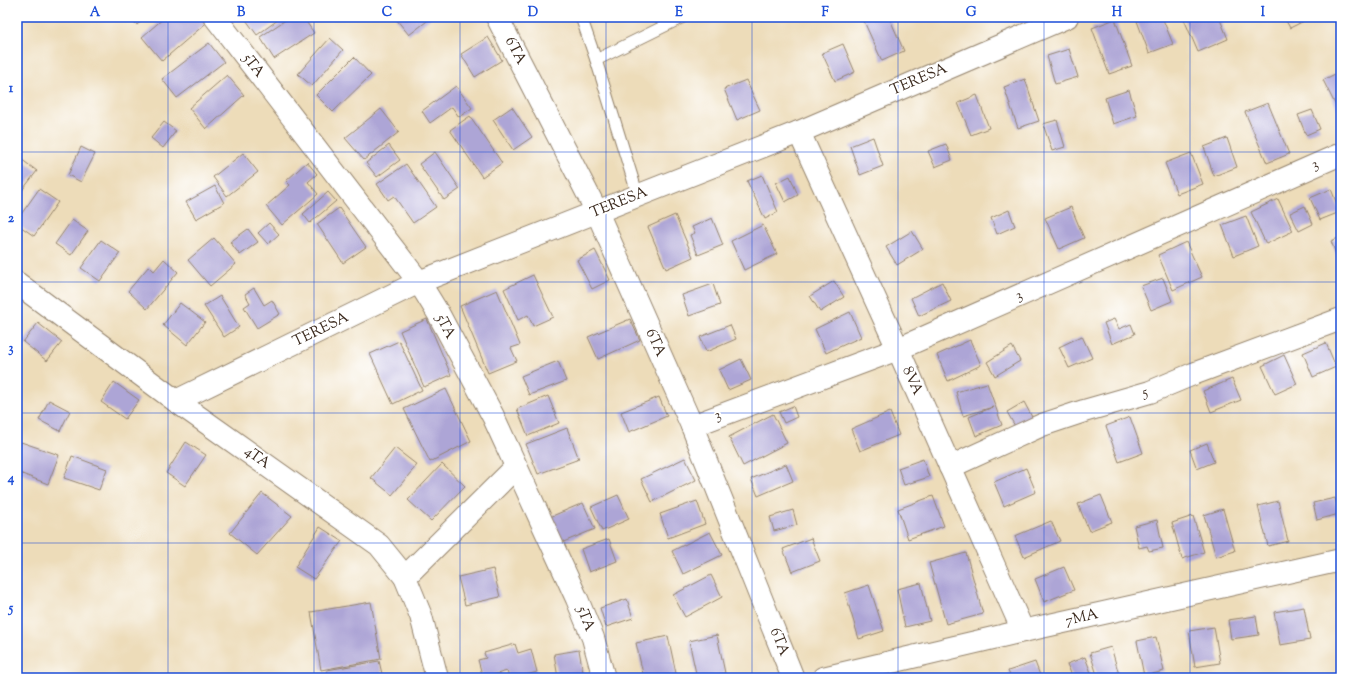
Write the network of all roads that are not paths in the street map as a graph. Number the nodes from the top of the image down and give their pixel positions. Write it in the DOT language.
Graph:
graph roads {
  1 [pos="215,17"];
  2 [pos="497,17"];
  3 [pos="581,17"];
  4 [pos="682,17"];
  5 [pos="1067,17"];
  6 [pos="596,60"];
  7 [pos="799,132"];
  8 [pos="1341,154"];
  9 [pos="638,196"];
  10 [pos="597,212"];
  11 [pos="419,282"];
  12 [pos="17,283"];
  13 [pos="1341,318"];
  14 [pos="898,349"];
  15 [pos="176,401"];
  16 [pos="692,426"];
  17 [pos="516,467"];
  18 [pos="950,467"];
  19 [pos="1341,560"];
  20 [pos="405,577"];
  21 [pos="1023,631"];
  22 [pos="437,678"];
  23 [pos="604,678"];
  24 [pos="793,678"];
  25 [pos="823,678"];
  1 -- 11 [label="street, 5TA"];
  2 -- 10 [label="street, 6TA"];
  3 -- 6 [label="lane"];
  4 -- 6 [label="lane"];
  5 -- 7 [label="street, TERESA"];
  6 -- 9 [label="lane"];
  7 -- 9 [label="street, TERESA"];
  7 -- 14 [label="street, 8VA"];
  8 -- 14 [label="street, 3"];
  9 -- 10 [label="street, TERESA"];
  10 -- 11 [label="street, TERESA"];
  10 -- 16 [label="street, 6TA"];
  11 -- 15 [label="street, TERESA"];
  11 -- 17 [label="street, 5TA"];
  12 -- 15 [label="street, 4TA"];
  13 -- 18 [label="street, 5"];
  14 -- 16 [label="street, 3"];
  14 -- 18 [label="street, 8VA"];
  15 -- 20 [label="street, 4TA"];
  16 -- 24 [label="street, 6TA"];
  17 -- 20 [label="street"];
  17 -- 23 [label="street, 5TA"];
  18 -- 21 [label="street, 8VA"];
  19 -- 21 [label="street, 7MA"];
  20 -- 22 [label="street, 4TA"];
  21 -- 25 [label="street, 7MA"];
}
